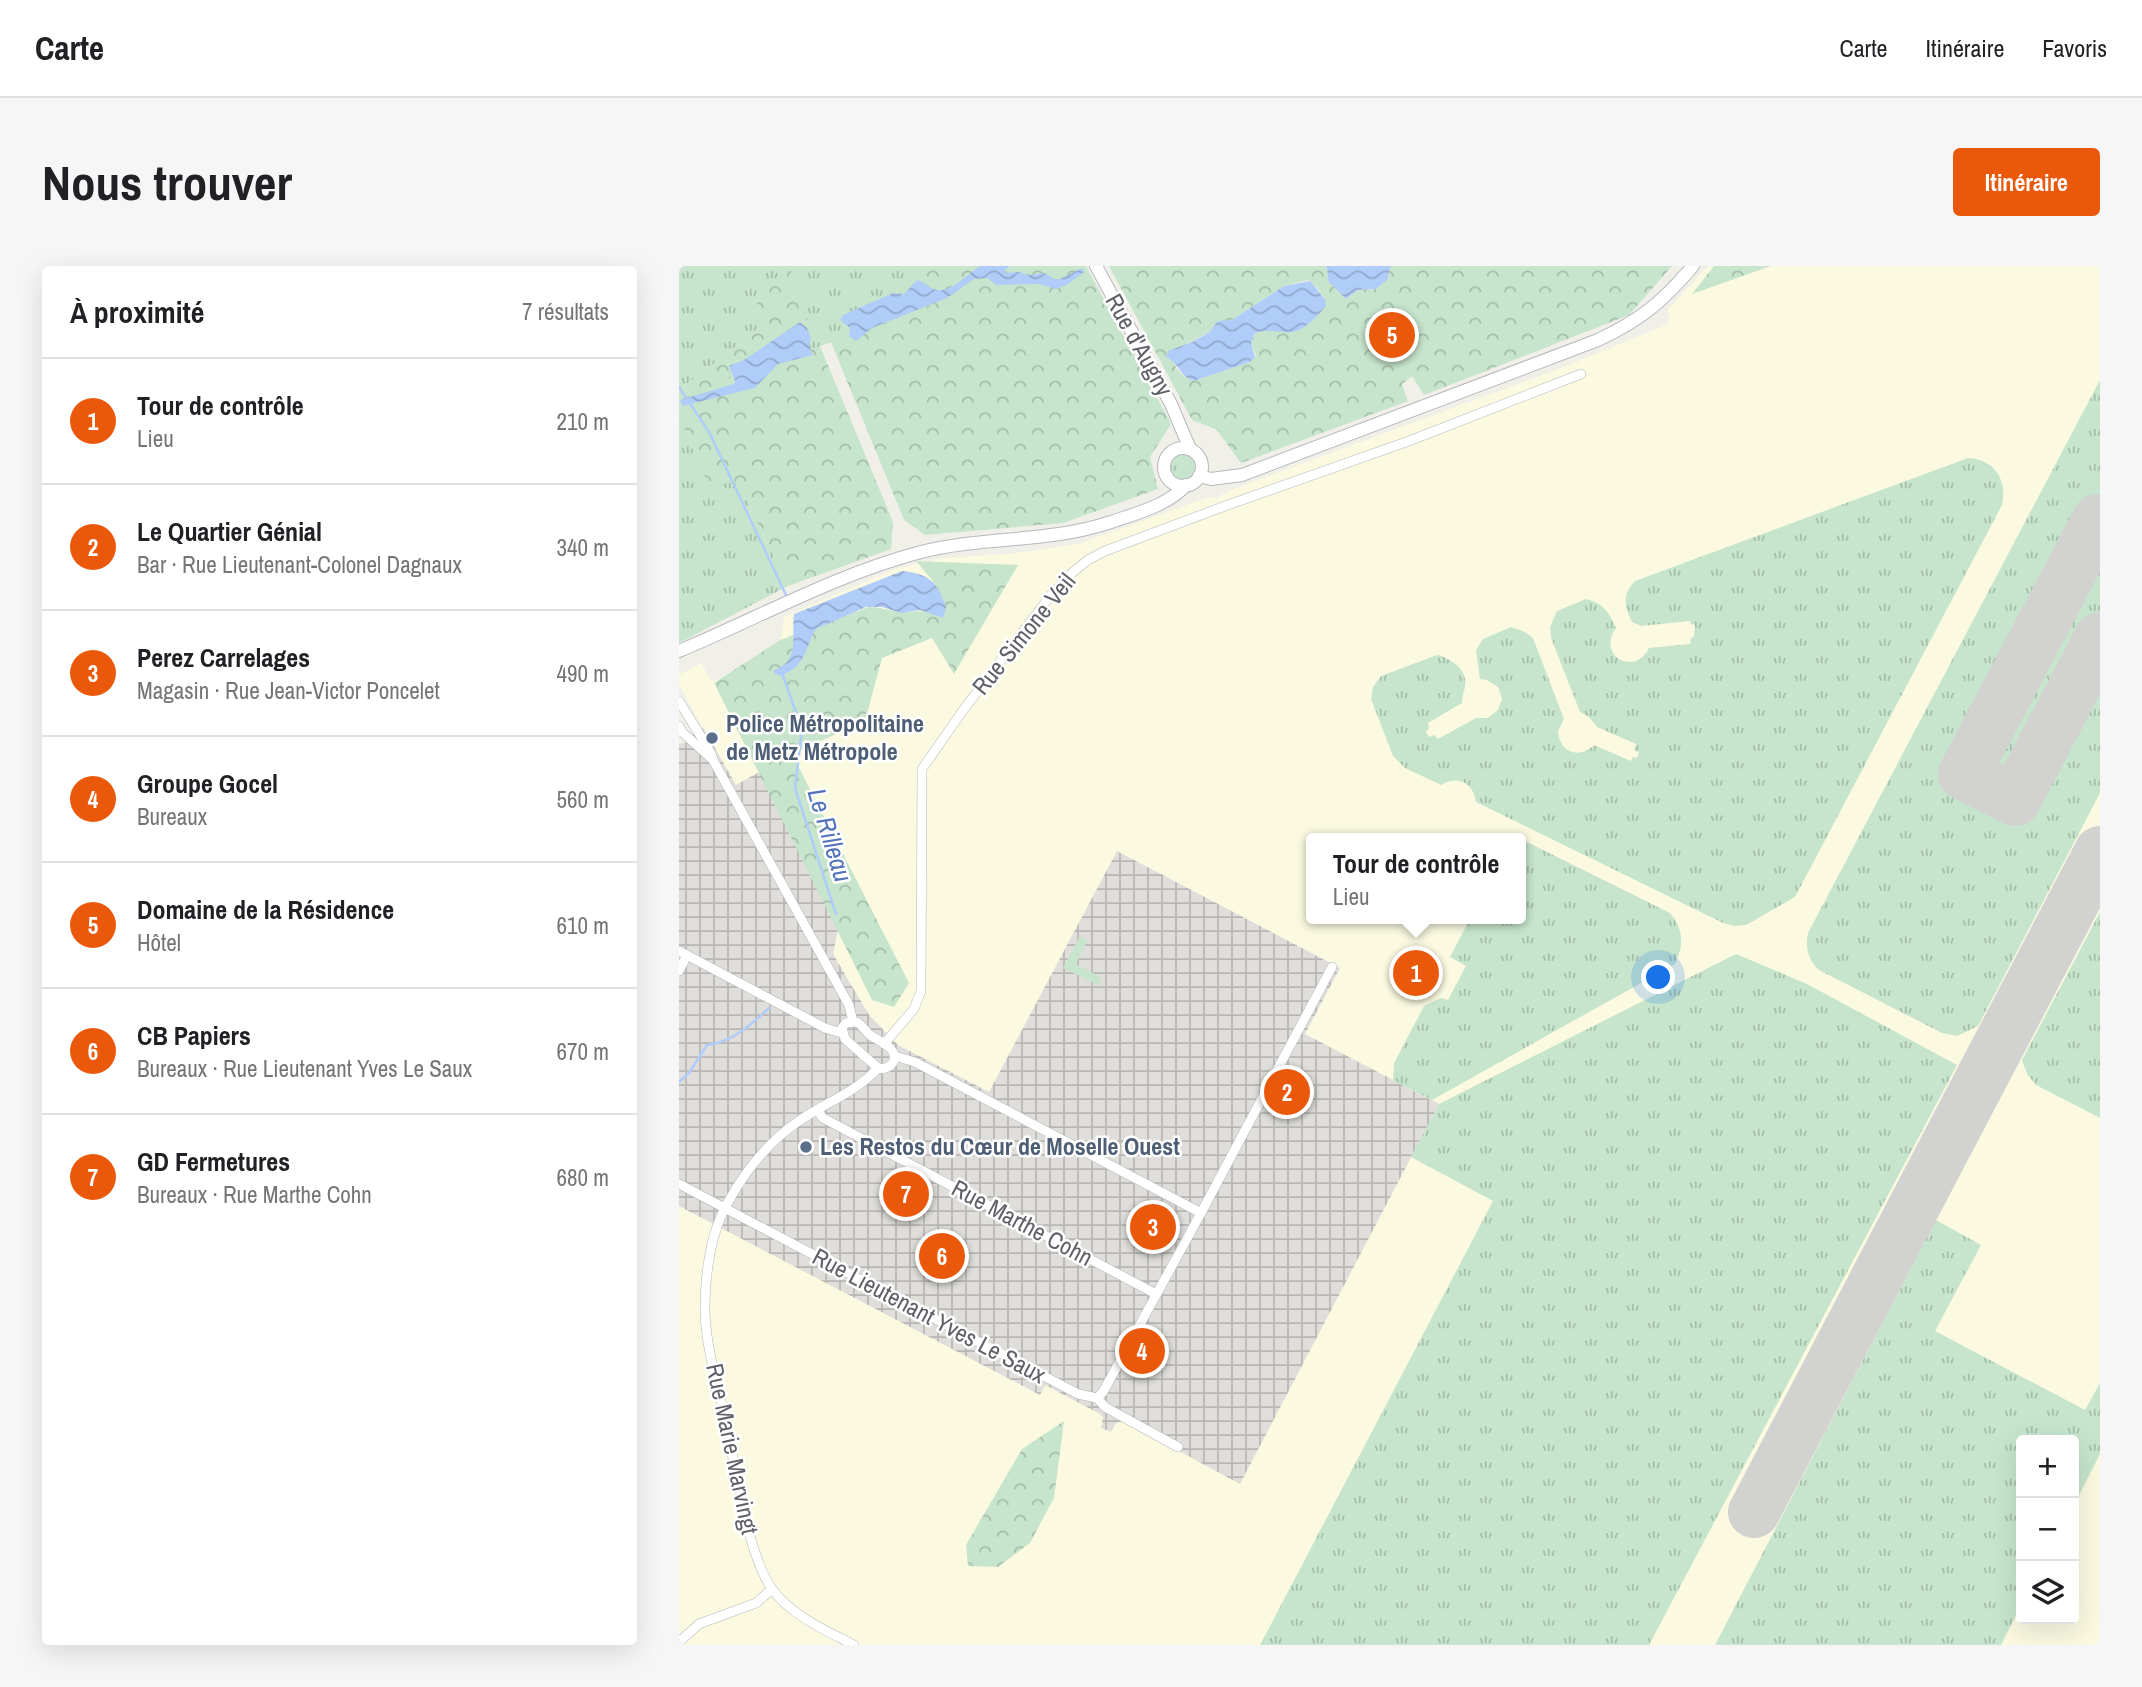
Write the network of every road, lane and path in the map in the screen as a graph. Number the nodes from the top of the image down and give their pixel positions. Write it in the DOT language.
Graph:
graph roads {
  1 [pos="1096,266"];
  2 [pos="1693,266"];
  3 [pos="1581,374"];
  4 [pos="1180,425"];
  5 [pos="1176,449"];
  6 [pos="1190,449"];
  7 [pos="1201,470"];
  8 [pos="1169,478"];
  9 [pos="1186,485"];
  10 [pos="1153,506"];
  11 [pos="679,651"];
  12 [pos="679,701"];
  13 [pos="695,725"];
  14 [pos="681,729"];
  15 [pos="713,760"];
  16 [pos="683,953"];
  17 [pos="1332,967"];
  18 [pos="679,971"];
  19 [pos="853,1022"];
  20 [pos="842,1033"];
  21 [pos="884,1044"];
  22 [pos="894,1056"];
  23 [pos="878,1068"];
  24 [pos="817,1110"];
  25 [pos="679,1184"];
  26 [pos="725,1208"];
  27 [pos="1201,1213"];
  28 [pos="1156,1293"];
  29 [pos="1097,1398"];
  30 [pos="1178,1447"];
  31 [pos="772,1589"];
  32 [pos="679,1642"];
  33 [pos="854,1645"];
  1 -- 4 [label="main road, Rue d'Augny"];
  2 -- 7 [label="main road"];
  3 -- 21 [label="street, Rue Simone Veil"];
  4 -- 5 [label="main road, Rue d'Augny"];
  4 -- 6 [label="main road, Rue d'Augny"];
  5 -- 6 [label="main road"];
  5 -- 8 [label="main road"];
  6 -- 7 [label="main road"];
  7 -- 9 [label="main road"];
  8 -- 9 [label="main road"];
  8 -- 10 [label="main road"];
  9 -- 10 [label="main road"];
  10 -- 11 [label="main road"];
  12 -- 13 [label="street"];
  13 -- 14 [label="street"];
  13 -- 15 [label="street"];
  14 -- 15 [label="street"];
  15 -- 19 [label="street"];
  16 -- 18 [label="street"];
  16 -- 20 [label="street"];
  17 -- 27 [label="street"];
  19 -- 20 [label="street"];
  19 -- 21 [label="street"];
  20 -- 23 [label="street"];
  21 -- 22 [label="street"];
  22 -- 23 [label="street, Rue Marie Marvingt"];
  22 -- 27 [label="street"];
  23 -- 24 [label="street, Rue Marie Marvingt"];
  24 -- 26 [label="street, Rue Marie Marvingt"];
  24 -- 28 [label="street, Rue Marthe Cohn"];
  25 -- 26 [label="street, Rue Lieutenant Yves Le Saux"];
  26 -- 29 [label="street, Rue Lieutenant Yves Le Saux"];
  26 -- 31 [label="street, Rue Marie Marvingt"];
  27 -- 28 [label="street"];
  28 -- 29 [label="street"];
  29 -- 30 [label="street, Rue Lieutenant Yves Le Saux"];
  31 -- 32 [label="street"];
  31 -- 33 [label="street, Rue Marie Marvingt"];
}
